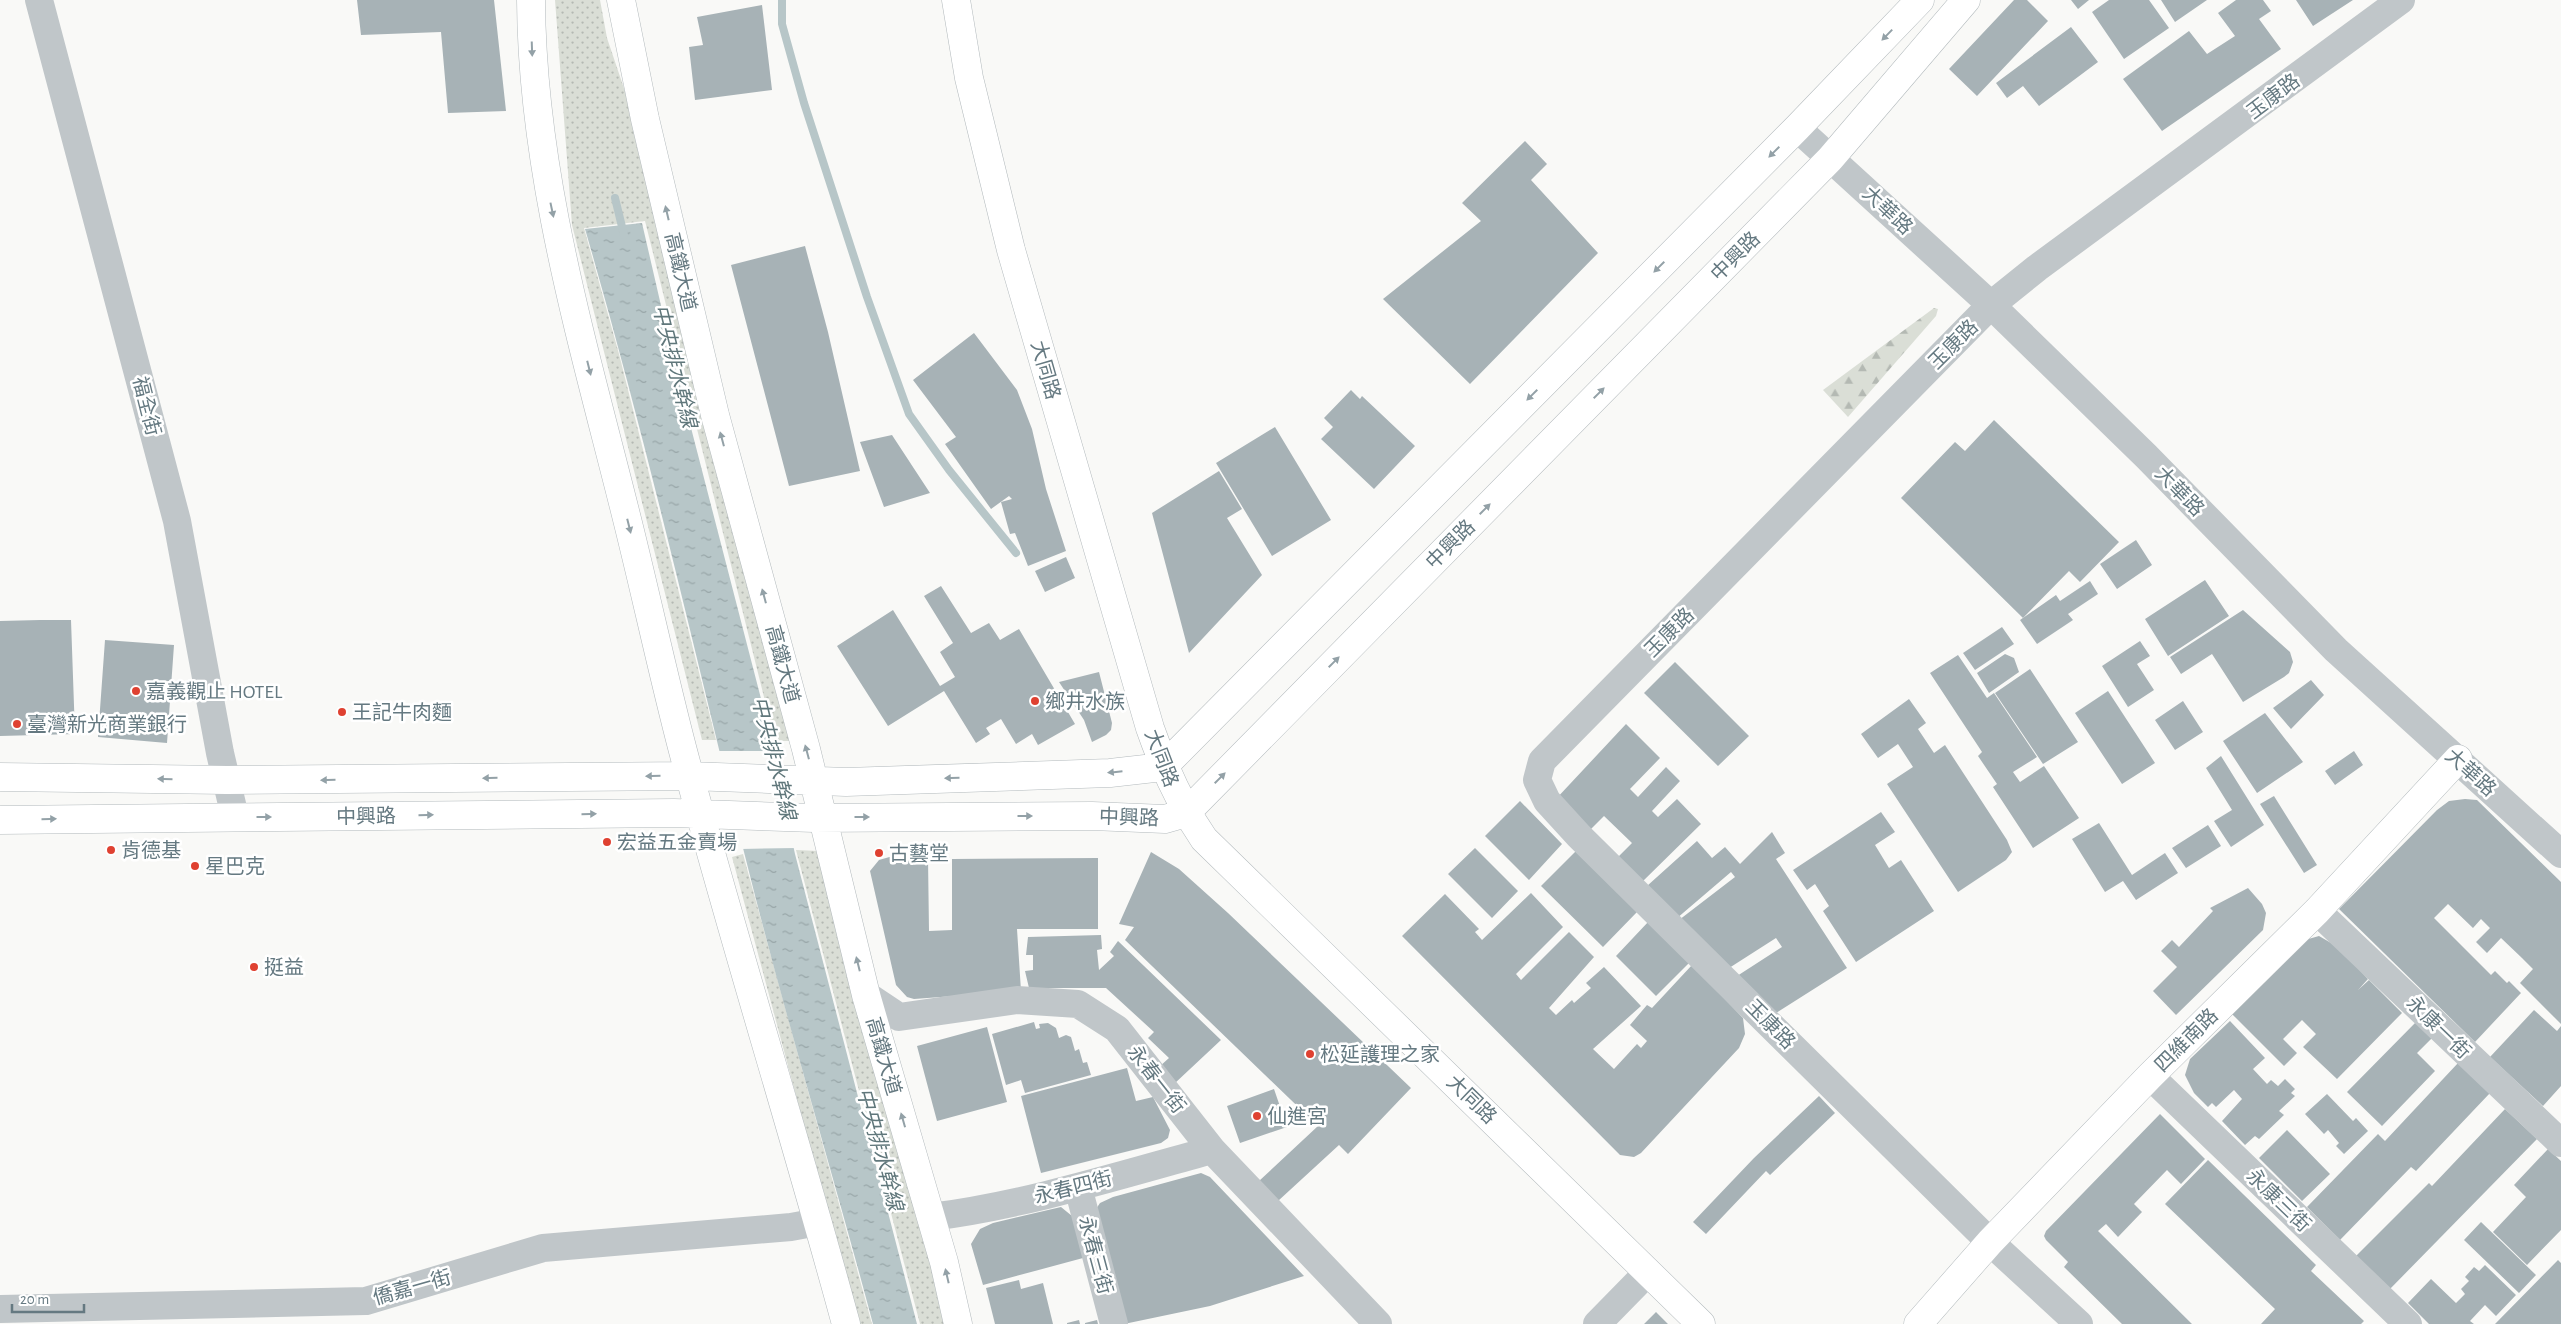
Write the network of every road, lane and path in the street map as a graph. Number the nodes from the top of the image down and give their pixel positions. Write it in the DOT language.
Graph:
graph roads {
  1 [pos="39,0"];
  2 [pos="531,0"];
  3 [pos="621,0"];
  4 [pos="956,0"];
  5 [pos="1920,0"];
  6 [pos="1966,0"];
  7 [pos="2400,0"];
  8 [pos="1797,128"];
  9 [pos="1830,159"];
  10 [pos="1991,305"];
  11 [pos="2458,759"];
  12 [pos="1163,767"];
  13 [pos="690,776"];
  14 [pos="0,777"];
  15 [pos="227,780"];
  16 [pos="809,781"];
  17 [pos="700,813"];
  18 [pos="1186,813"];
  19 [pos="235,817"];
  20 [pos="818,818"];
  21 [pos="0,820"];
  22 [pos="2561,854"];
  23 [pos="2317,910"];
  24 [pos="866,995"];
  25 [pos="2150,1076"];
  26 [pos="2561,1143"];
  27 [pos="1212,1150"];
  28 [pos="1078,1187"];
  29 [pos="931,1217"];
  30 [pos="818,1222"];
  31 [pos="1990,1242"];
  32 [pos="1648,1272"];
  33 [pos="0,1309"];
  34 [pos="177,1315"];
  35 [pos="846,1324"];
  36 [pos="958,1324"];
  37 [pos="1114,1324"];
  38 [pos="1378,1324"];
  39 [pos="1597,1324"];
  40 [pos="1701,1324"];
  41 [pos="1918,1324"];
  42 [pos="2079,1324"];
  43 [pos="2408,1324"];
  1 -- 15 [label="street, 福全街"];
  2 -- 13 [label="street, one-way"];
  16 -- 3 [label="street, 高鐵大道, one-way"];
  4 -- 12 [label="street, 大同路"];
  5 -- 8 [label="street, one-way"];
  6 -- 9 [label="street, 中興路"];
  7 -- 10 [label="street, 玉康路"];
  8 -- 9 [label="street, 大華路"];
  8 -- 12 [label="street, one-way"];
  9 -- 10 [label="street, 大華路"];
  18 -- 9 [label="street, 中興路, one-way"];
  10 -- 11 [label="street, 大華路"];
  10 -- 31 [label="street, 玉康路"];
  11 -- 22 [label="street, 大華路"];
  11 -- 23 [label="street, 四維南路"];
  12 -- 16 [label="street, one-way"];
  12 -- 18 [label="street, 大同路"];
  13 -- 15 [label="street, 中興路, one-way"];
  13 -- 16 [label="street, 中興路"];
  13 -- 17 [label="street"];
  15 -- 14 [label="street, 中興路, one-way"];
  15 -- 19 [label="street, 福全街"];
  16 -- 20 [label="street, 高鐵大道"];
  19 -- 17 [label="street, 中興路, one-way"];
  17 -- 20 [label="street, 中興路"];
  17 -- 30 [label="street"];
  20 -- 18 [label="street, 中興路, one-way"];
  18 -- 32 [label="street, 大同路"];
  21 -- 19 [label="street, 中興路, one-way"];
  24 -- 20 [label="street, 高鐵大道, one-way"];
  23 -- 25 [label="street, 四維南路"];
  23 -- 26 [label="street, 永康一街"];
  24 -- 27 [label="street, 永春一街"];
  29 -- 24 [label="street, 高鐵大道, one-way"];
  25 -- 31 [label="street, 四維南路"];
  25 -- 43 [label="street, 永康三街"];
  27 -- 28 [label="street, 永春四街"];
  27 -- 38 [label="street, 永春一街"];
  28 -- 29 [label="street, 永春四街"];
  28 -- 37 [label="street, 永春三街"];
  36 -- 29 [label="street, 高鐵大道, one-way"];
  30 -- 34 [label="street, 僑嘉一街"];
  30 -- 35 [label="street"];
  31 -- 41 [label="street, 四維南路"];
  31 -- 42 [label="street, 玉康路"];
  32 -- 39 [label="street"];
  32 -- 40 [label="street, 大同路"];
  33 -- 34 [label="street, 僑嘉一街"];
}
